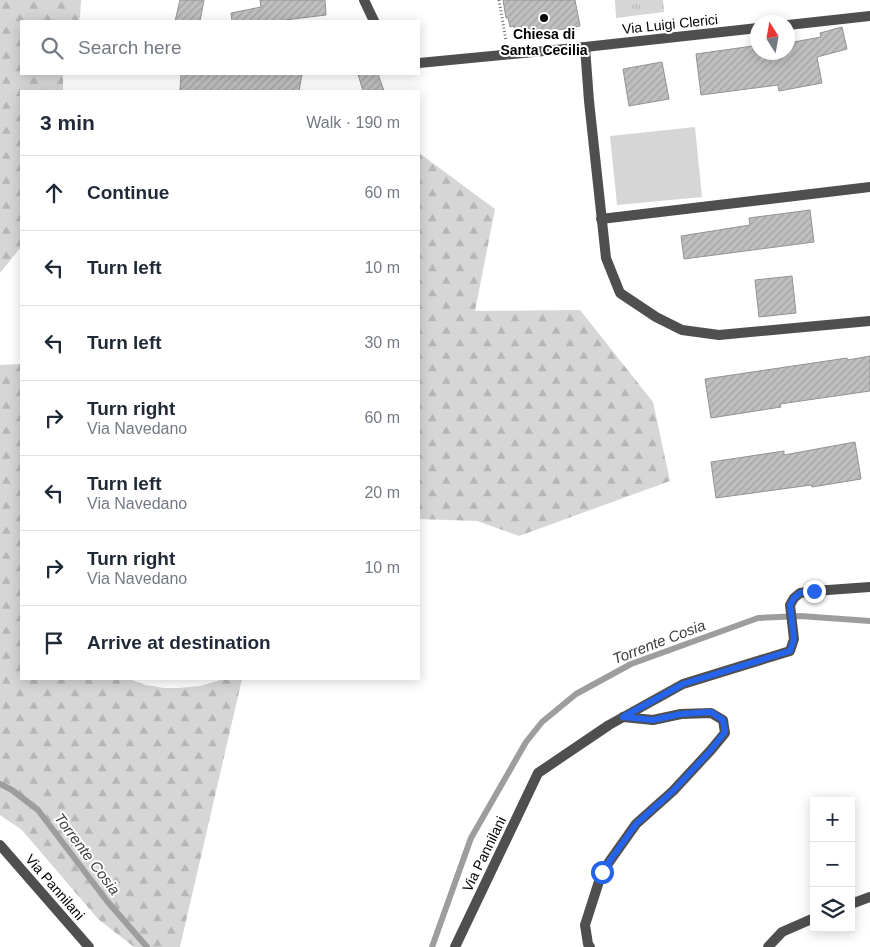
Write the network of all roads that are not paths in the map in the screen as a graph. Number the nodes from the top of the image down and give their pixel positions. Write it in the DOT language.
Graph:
graph roads {
  1 [pos="364,0"];
  2 [pos="870,16"];
  3 [pos="374,20"];
  4 [pos="795,24"];
  5 [pos="750,29"];
  6 [pos="585,47"];
  7 [pos="420,63"];
  8 [pos="870,187"];
  9 [pos="602,219"];
  10 [pos="870,321"];
  11 [pos="870,587"];
  12 [pos="623,717"];
  13 [pos="0,845"];
  14 [pos="870,897"];
  15 [pos="855,903"];
  16 [pos="810,920"];
  17 [pos="89,947"];
  18 [pos="454,947"];
  19 [pos="590,947"];
  20 [pos="768,947"];
  1 -- 3 [label="street"];
  2 -- 4 [label="street"];
  5 -- 6 [label="street, Via Luigi Clerici"];
  6 -- 7 [label="street, Via Luigi Clerici"];
  6 -- 9 [label="street"];
  8 -- 9 [label="street"];
  9 -- 10 [label="street"];
  11 -- 12 [label="street"];
  12 -- 18 [label="street, Via Pannilani"];
  12 -- 19 [label="street"];
  13 -- 17 [label="street, Via Pannilani"];
  14 -- 15 [label="street"];
  16 -- 20 [label="street"];
}
